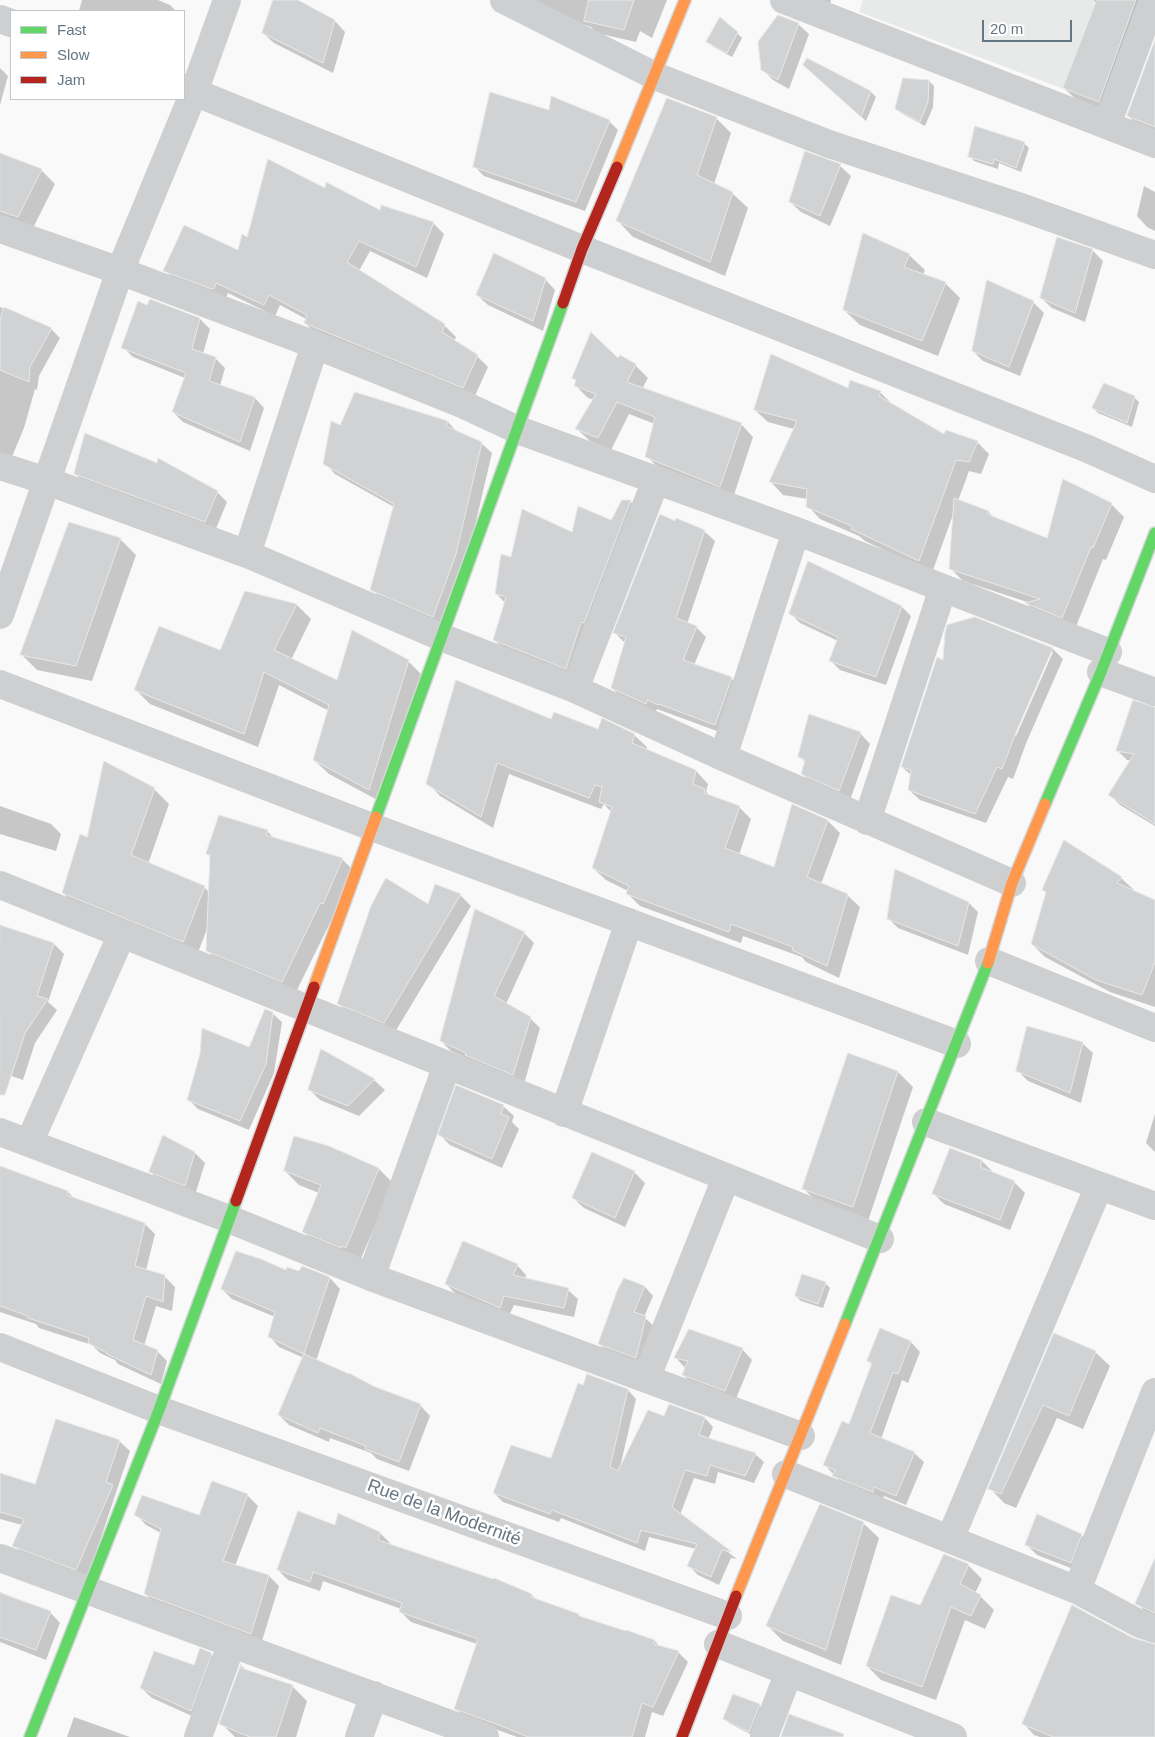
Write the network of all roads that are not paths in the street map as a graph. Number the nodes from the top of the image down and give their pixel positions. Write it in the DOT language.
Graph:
graph roads {
  1 [pos="227,0"];
  2 [pos="504,0"];
  3 [pos="685,0"];
  4 [pos="784,0"];
  5 [pos="1153,0"];
  6 [pos="842,10"];
  7 [pos="655,76"];
  8 [pos="189,90"];
  9 [pos="1107,125"];
  10 [pos="1155,144"];
  11 [pos="0,229"];
  12 [pos="582,250"];
  13 [pos="1155,255"];
  14 [pos="120,271"];
  15 [pos="315,345"];
  16 [pos="518,430"];
  17 [pos="0,466"];
  18 [pos="1155,479"];
  19 [pos="656,480"];
  20 [pos="47,481"];
  21 [pos="796,531"];
  22 [pos="1155,533"];
  23 [pos="247,554"];
  24 [pos="944,588"];
  25 [pos="0,615"];
  26 [pos="442,637"];
  27 [pos="1104,662"];
  28 [pos="0,684"];
  29 [pos="575,689"];
  30 [pos="1155,692"];
  31 [pos="723,757"];
  32 [pos="866,821"];
  33 [pos="372,828"];
  34 [pos="1012,883"];
  35 [pos="0,885"];
  36 [pos="629,922"];
  37 [pos="122,934"];
  38 [pos="989,960"];
  39 [pos="306,1009"];
  40 [pos="1155,1028"];
  41 [pos="957,1044"];
  42 [pos="447,1065"];
  43 [pos="564,1113"];
  44 [pos="926,1122"];
  45 [pos="0,1132"];
  46 [pos="29,1143"];
  47 [pos="726,1178"];
  48 [pos="1099,1186"];
  49 [pos="1155,1206"];
  50 [pos="229,1219"];
  51 [pos="880,1239"];
  52 [pos="371,1277"];
  53 [pos="0,1347"];
  54 [pos="646,1379"];
  55 [pos="1155,1392"];
  56 [pos="159,1410"];
  57 [pos="801,1436"];
  58 [pos="786,1474"];
  59 [pos="950,1539"];
  60 [pos="0,1558"];
  61 [pos="88,1590"];
  62 [pos="1077,1590"];
  63 [pos="728,1616"];
  64 [pos="1155,1629"];
  65 [pos="232,1644"];
  66 [pos="718,1644"];
  67 [pos="789,1672"];
  68 [pos="374,1695"];
  69 [pos="30,1737"];
  70 [pos="198,1737"];
  71 [pos="359,1737"];
  72 [pos="485,1737"];
  73 [pos="682,1737"];
  74 [pos="764,1737"];
  75 [pos="953,1737"];
  1 -- 8 [label="street"];
  2 -- 7 [label="street"];
  3 -- 7 [label="street"];
  4 -- 6 [label="street"];
  5 -- 9 [label="street"];
  6 -- 9 [label="street"];
  7 -- 12 [label="street"];
  7 -- 13 [label="street"];
  8 -- 12 [label="street"];
  8 -- 14 [label="street"];
  9 -- 10 [label="street"];
  11 -- 14 [label="street"];
  12 -- 16 [label="street"];
  12 -- 18 [label="street"];
  14 -- 15 [label="street"];
  14 -- 20 [label="street"];
  15 -- 16 [label="street"];
  15 -- 23 [label="street"];
  16 -- 19 [label="street"];
  16 -- 26 [label="street"];
  17 -- 20 [label="street"];
  19 -- 21 [label="street"];
  19 -- 29 [label="street"];
  20 -- 23 [label="street"];
  20 -- 25 [label="street"];
  21 -- 24 [label="street"];
  21 -- 31 [label="street"];
  22 -- 27 [label="street"];
  23 -- 26 [label="street"];
  24 -- 27 [label="street"];
  24 -- 32 [label="street"];
  26 -- 29 [label="street"];
  26 -- 33 [label="street"];
  27 -- 30 [label="street"];
  27 -- 34 [label="street"];
  28 -- 33 [label="street"];
  29 -- 31 [label="street"];
  31 -- 32 [label="street"];
  32 -- 34 [label="street"];
  33 -- 36 [label="street"];
  33 -- 39 [label="street"];
  34 -- 38 [label="street"];
  35 -- 37 [label="street"];
  36 -- 41 [label="street"];
  36 -- 43 [label="street"];
  37 -- 39 [label="street"];
  37 -- 46 [label="street"];
  38 -- 40 [label="street"];
  38 -- 41 [label="street"];
  39 -- 42 [label="street"];
  39 -- 50 [label="street"];
  41 -- 44 [label="street"];
  42 -- 43 [label="street"];
  42 -- 52 [label="street"];
  43 -- 47 [label="street"];
  44 -- 48 [label="street"];
  44 -- 51 [label="street"];
  45 -- 46 [label="street"];
  46 -- 50 [label="street"];
  47 -- 51 [label="street"];
  47 -- 54 [label="street"];
  48 -- 49 [label="street"];
  48 -- 59 [label="street"];
  50 -- 52 [label="street"];
  50 -- 56 [label="street"];
  51 -- 57 [label="street"];
  52 -- 54 [label="street"];
  53 -- 56 [label="street, Rue de la Modernité"];
  54 -- 57 [label="street"];
  55 -- 62 [label="street"];
  56 -- 61 [label="street"];
  56 -- 63 [label="street, Rue de la Modernité"];
  57 -- 58 [label="street"];
  58 -- 59 [label="street"];
  58 -- 63 [label="street"];
  59 -- 62 [label="street"];
  60 -- 61 [label="street"];
  61 -- 65 [label="street"];
  61 -- 69 [label="street"];
  62 -- 64 [label="street"];
  63 -- 66 [label="street"];
  65 -- 68 [label="street"];
  65 -- 70 [label="street"];
  66 -- 67 [label="street"];
  66 -- 73 [label="street"];
  67 -- 74 [label="street"];
  67 -- 75 [label="street"];
  68 -- 71 [label="street"];
  68 -- 72 [label="street"];
}
